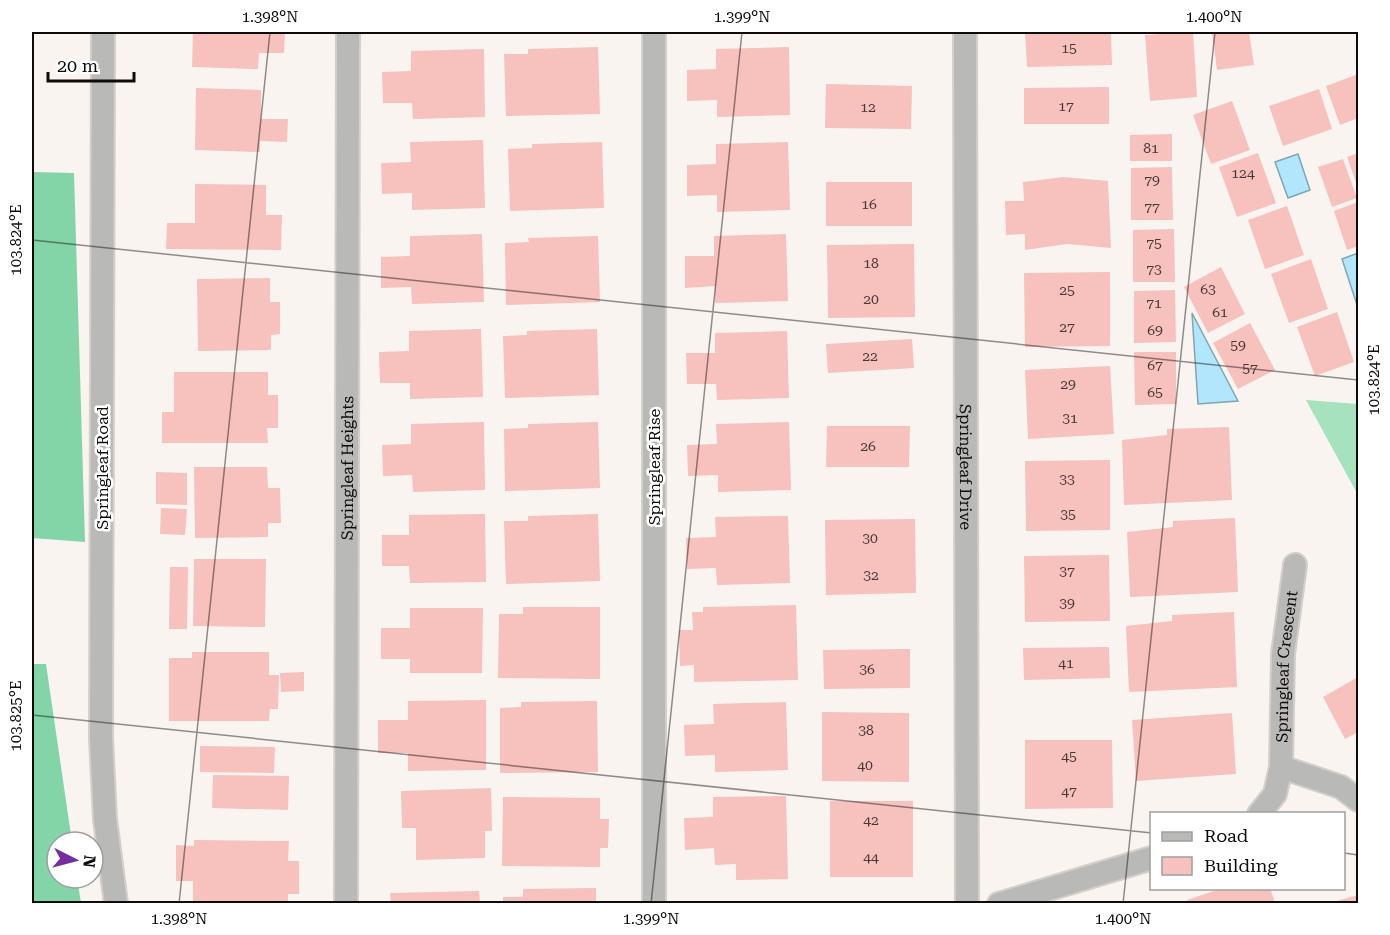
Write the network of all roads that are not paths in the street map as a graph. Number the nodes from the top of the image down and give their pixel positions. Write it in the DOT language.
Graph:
graph roads {
  1 [pos="103,32"];
  2 [pos="348,32"];
  3 [pos="654,32"];
  4 [pos="965,32"];
  5 [pos="1295,565"];
  6 [pos="1281,767"];
  7 [pos="1359,800"];
  8 [pos="1260,812"];
  9 [pos="1150,859"];
  10 [pos="116,903"];
  11 [pos="346,903"];
  12 [pos="654,903"];
  13 [pos="967,903"];
  14 [pos="999,903"];
  1 -- 10 [label="street, Springleaf Road"];
  2 -- 11 [label="street, Springleaf Heights"];
  3 -- 12 [label="street, Springleaf Rise"];
  4 -- 13 [label="street, Springleaf Drive"];
  5 -- 6 [label="street, Springleaf Crescent"];
  6 -- 7 [label="street"];
  6 -- 8 [label="street, Springleaf Crescent"];
  9 -- 14 [label="street"];
}
